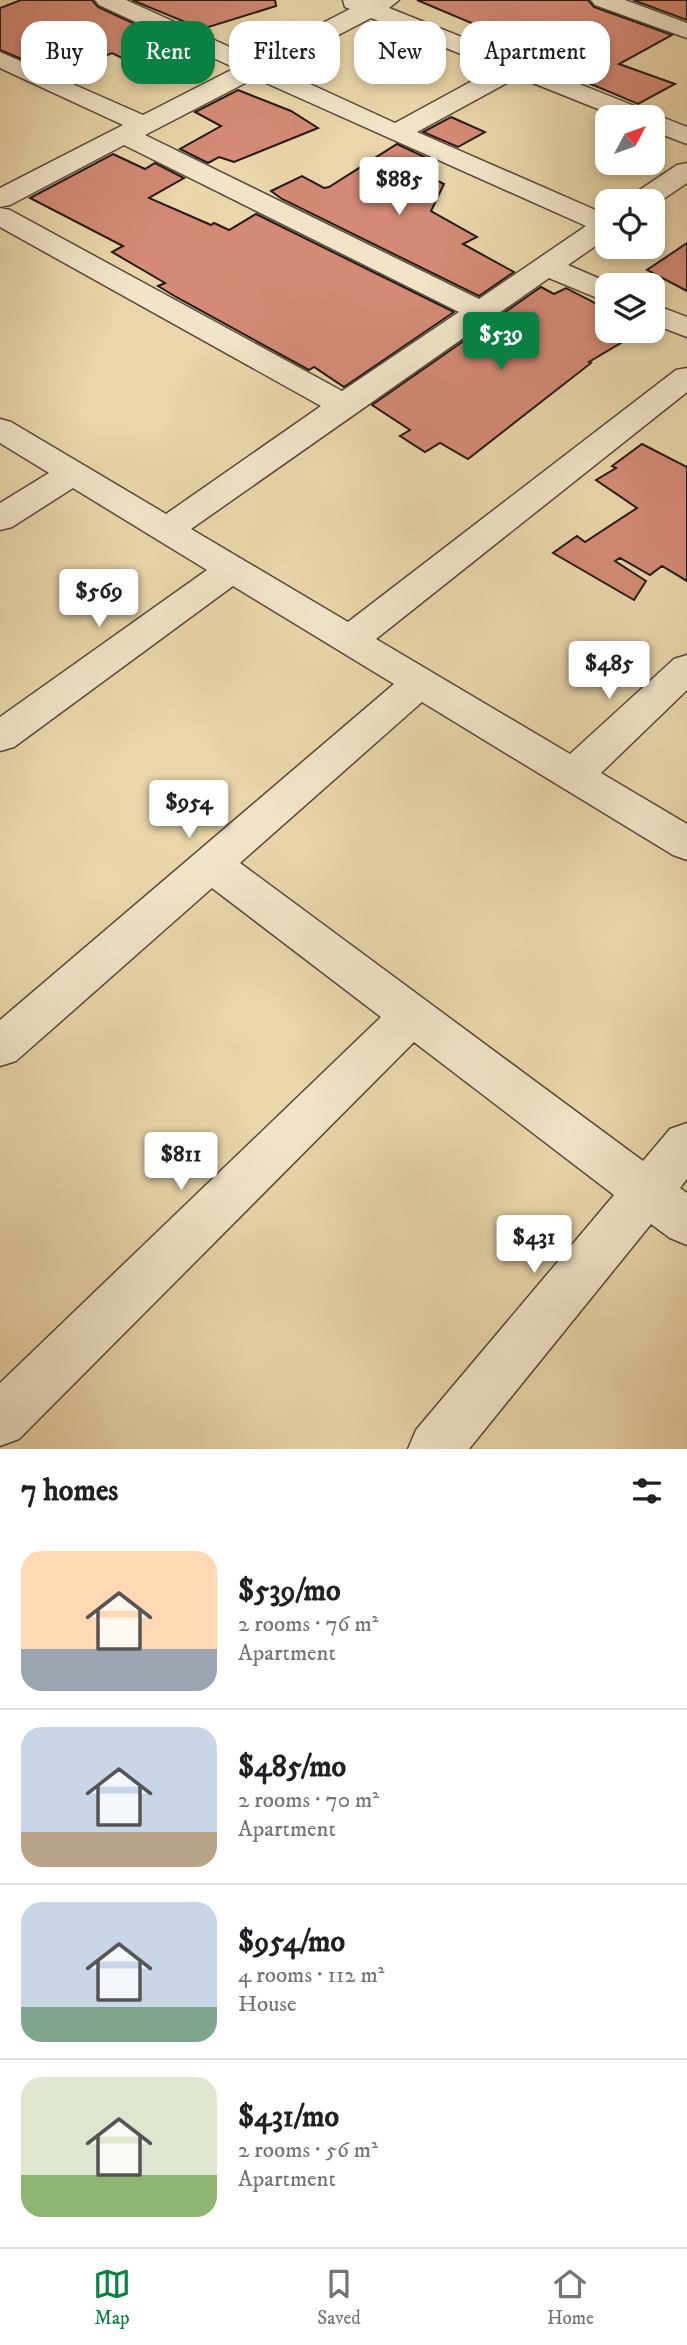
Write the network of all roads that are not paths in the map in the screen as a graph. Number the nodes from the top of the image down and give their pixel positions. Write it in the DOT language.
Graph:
graph roads {
  1 [pos="107,0"];
  2 [pos="603,0"];
  3 [pos="369,3"];
  4 [pos="337,21"];
  5 [pos="687,31"];
  6 [pos="460,42"];
  7 [pos="229,56"];
  8 [pos="0,59"];
  9 [pos="229,81"];
  10 [pos="289,84"];
  11 [pos="486,84"];
  12 [pos="559,84"];
  13 [pos="610,105"];
  14 [pos="665,127"];
  15 [pos="134,130"];
  16 [pos="396,133"];
  17 [pos="687,136"];
  18 [pos="687,171"];
  19 [pos="660,189"];
  20 [pos="0,199"];
  21 [pos="0,216"];
  22 [pos="595,220"];
  23 [pos="595,233"];
  24 [pos="547,266"];
  25 [pos="595,288"];
  26 [pos="480,311"];
  27 [pos="665,318"];
  28 [pos="687,328"];
  29 [pos="687,377"];
  30 [pos="654,401"];
  31 [pos="343,405"];
  32 [pos="687,418"];
  33 [pos="0,429"];
  34 [pos="72,473"];
  35 [pos="0,519"];
  36 [pos="166,530"];
  37 [pos="233,569"];
  38 [pos="350,640"];
  39 [pos="687,668"];
  40 [pos="421,682"];
  41 [pos="0,737"];
  42 [pos="572,776"];
  43 [pos="687,844"];
  44 [pos="209,863"];
  45 [pos="412,1015"];
  46 [pos="0,1047"];
  47 [pos="687,1144"];
  48 [pos="649,1193"];
  49 [pos="687,1222"];
  50 [pos="0,1420"];
  51 [pos="435,1449"];
  1 -- 7 [label="street"];
  2 -- 5 [label="street"];
  3 -- 4 [label="street"];
  3 -- 6 [label="street"];
  8 -- 15 [label="street"];
  9 -- 15 [label="street"];
  10 -- 16 [label="street"];
  11 -- 16 [label="street"];
  12 -- 13 [label="street"];
  14 -- 17 [label="street"];
  15 -- 20 [label="street"];
  15 -- 26 [label="street"];
  16 -- 22 [label="street"];
  18 -- 19 [label="street"];
  21 -- 31 [label="street"];
  23 -- 24 [label="street"];
  24 -- 25 [label="street"];
  24 -- 26 [label="street"];
  26 -- 31 [label="street"];
  27 -- 28 [label="street"];
  29 -- 30 [label="street"];
  30 -- 32 [label="street"];
  30 -- 38 [label="street"];
  31 -- 36 [label="street"];
  33 -- 34 [label="street"];
  34 -- 35 [label="street"];
  34 -- 36 [label="street"];
  36 -- 37 [label="street"];
  37 -- 38 [label="street"];
  37 -- 41 [label="street"];
  38 -- 40 [label="street"];
  39 -- 42 [label="street"];
  40 -- 42 [label="street"];
  40 -- 44 [label="street"];
  42 -- 43 [label="street"];
  44 -- 45 [label="street"];
  44 -- 46 [label="street"];
  45 -- 48 [label="street"];
  45 -- 50 [label="street"];
  47 -- 48 [label="street"];
  48 -- 49 [label="street"];
  48 -- 51 [label="street"];
}
